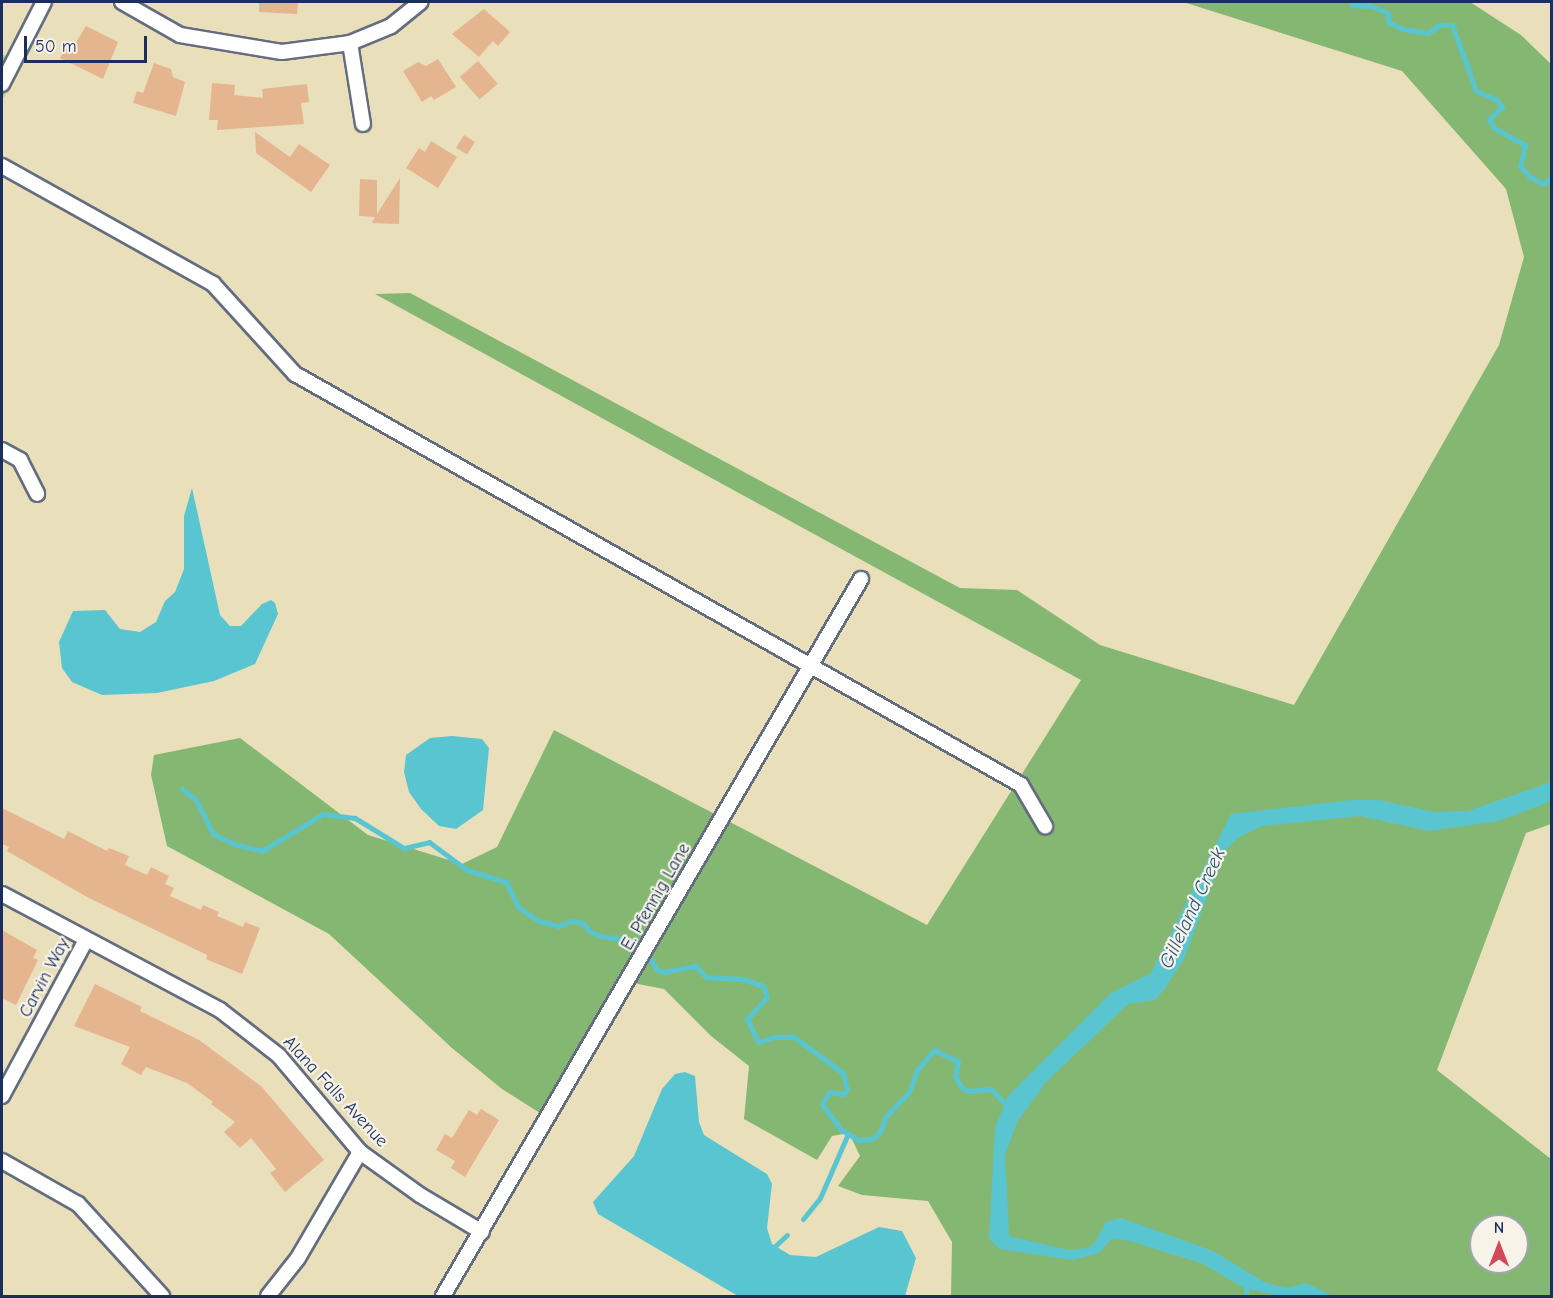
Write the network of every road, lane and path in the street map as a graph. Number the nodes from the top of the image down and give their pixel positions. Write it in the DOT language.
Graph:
graph roads {
  1 [pos="44,2"];
  2 [pos="122,2"];
  3 [pos="421,2"];
  4 [pos="350,43"];
  5 [pos="2,84"];
  6 [pos="363,123"];
  7 [pos="2,166"];
  8 [pos="2,450"];
  9 [pos="37,494"];
  10 [pos="861,579"];
  11 [pos="811,667"];
  12 [pos="1045,826"];
  13 [pos="2,894"];
  14 [pos="86,940"];
  15 [pos="2,1096"];
  16 [pos="360,1152"];
  17 [pos="2,1161"];
  18 [pos="482,1232"];
  19 [pos="162,1296"];
  20 [pos="268,1296"];
  21 [pos="443,1296"];
  1 -- 5 [label="street"];
  2 -- 4 [label="street"];
  3 -- 4 [label="street"];
  4 -- 6 [label="street"];
  7 -- 11 [label="street"];
  8 -- 9 [label="street"];
  10 -- 11 [label="street, E. Pfennig Lane"];
  11 -- 12 [label="street"];
  11 -- 18 [label="street, E. Pfennig Lane"];
  13 -- 14 [label="street, Alana Falls Avenue"];
  14 -- 15 [label="street, Carvin Way"];
  14 -- 16 [label="street, Alana Falls Avenue"];
  16 -- 18 [label="street, Alana Falls Avenue"];
  16 -- 20 [label="street"];
  17 -- 19 [label="street"];
  18 -- 21 [label="street, E. Pfennig Lane"];
}
